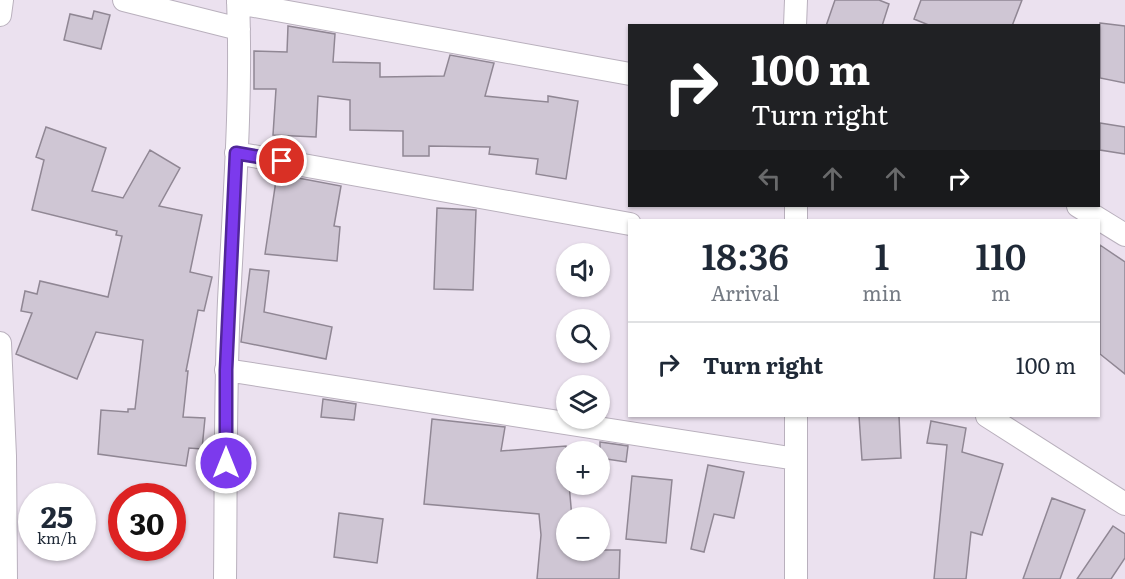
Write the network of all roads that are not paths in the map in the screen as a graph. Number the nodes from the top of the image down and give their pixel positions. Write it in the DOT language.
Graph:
graph roads {
  1 [pos="2,0"];
  2 [pos="124,0"];
  3 [pos="796,0"];
  4 [pos="238,1"];
  5 [pos="0,15"];
  6 [pos="795,24"];
  7 [pos="239,29"];
  8 [pos="628,74"];
  9 [pos="236,153"];
  10 [pos="1080,207"];
  11 [pos="1099,219"];
  12 [pos="1100,220"];
  13 [pos="628,224"];
  14 [pos="1125,235"];
  15 [pos="0,343"];
  16 [pos="226,370"];
  17 [pos="796,417"];
  18 [pos="989,417"];
  19 [pos="796,459"];
  20 [pos="1125,504"];
  21 [pos="6,579"];
  22 [pos="225,579"];
  23 [pos="796,579"];
  1 -- 5 [label="street"];
  2 -- 7 [label="street"];
  3 -- 6 [label="street"];
  4 -- 7 [label="street"];
  4 -- 8 [label="street"];
  7 -- 9 [label="street"];
  9 -- 13 [label="street"];
  9 -- 16 [label="street"];
  10 -- 11 [label="street"];
  12 -- 14 [label="street"];
  15 -- 21 [label="street"];
  16 -- 19 [label="street"];
  16 -- 22 [label="street"];
  17 -- 19 [label="street"];
  18 -- 20 [label="street"];
  19 -- 23 [label="street"];
}
